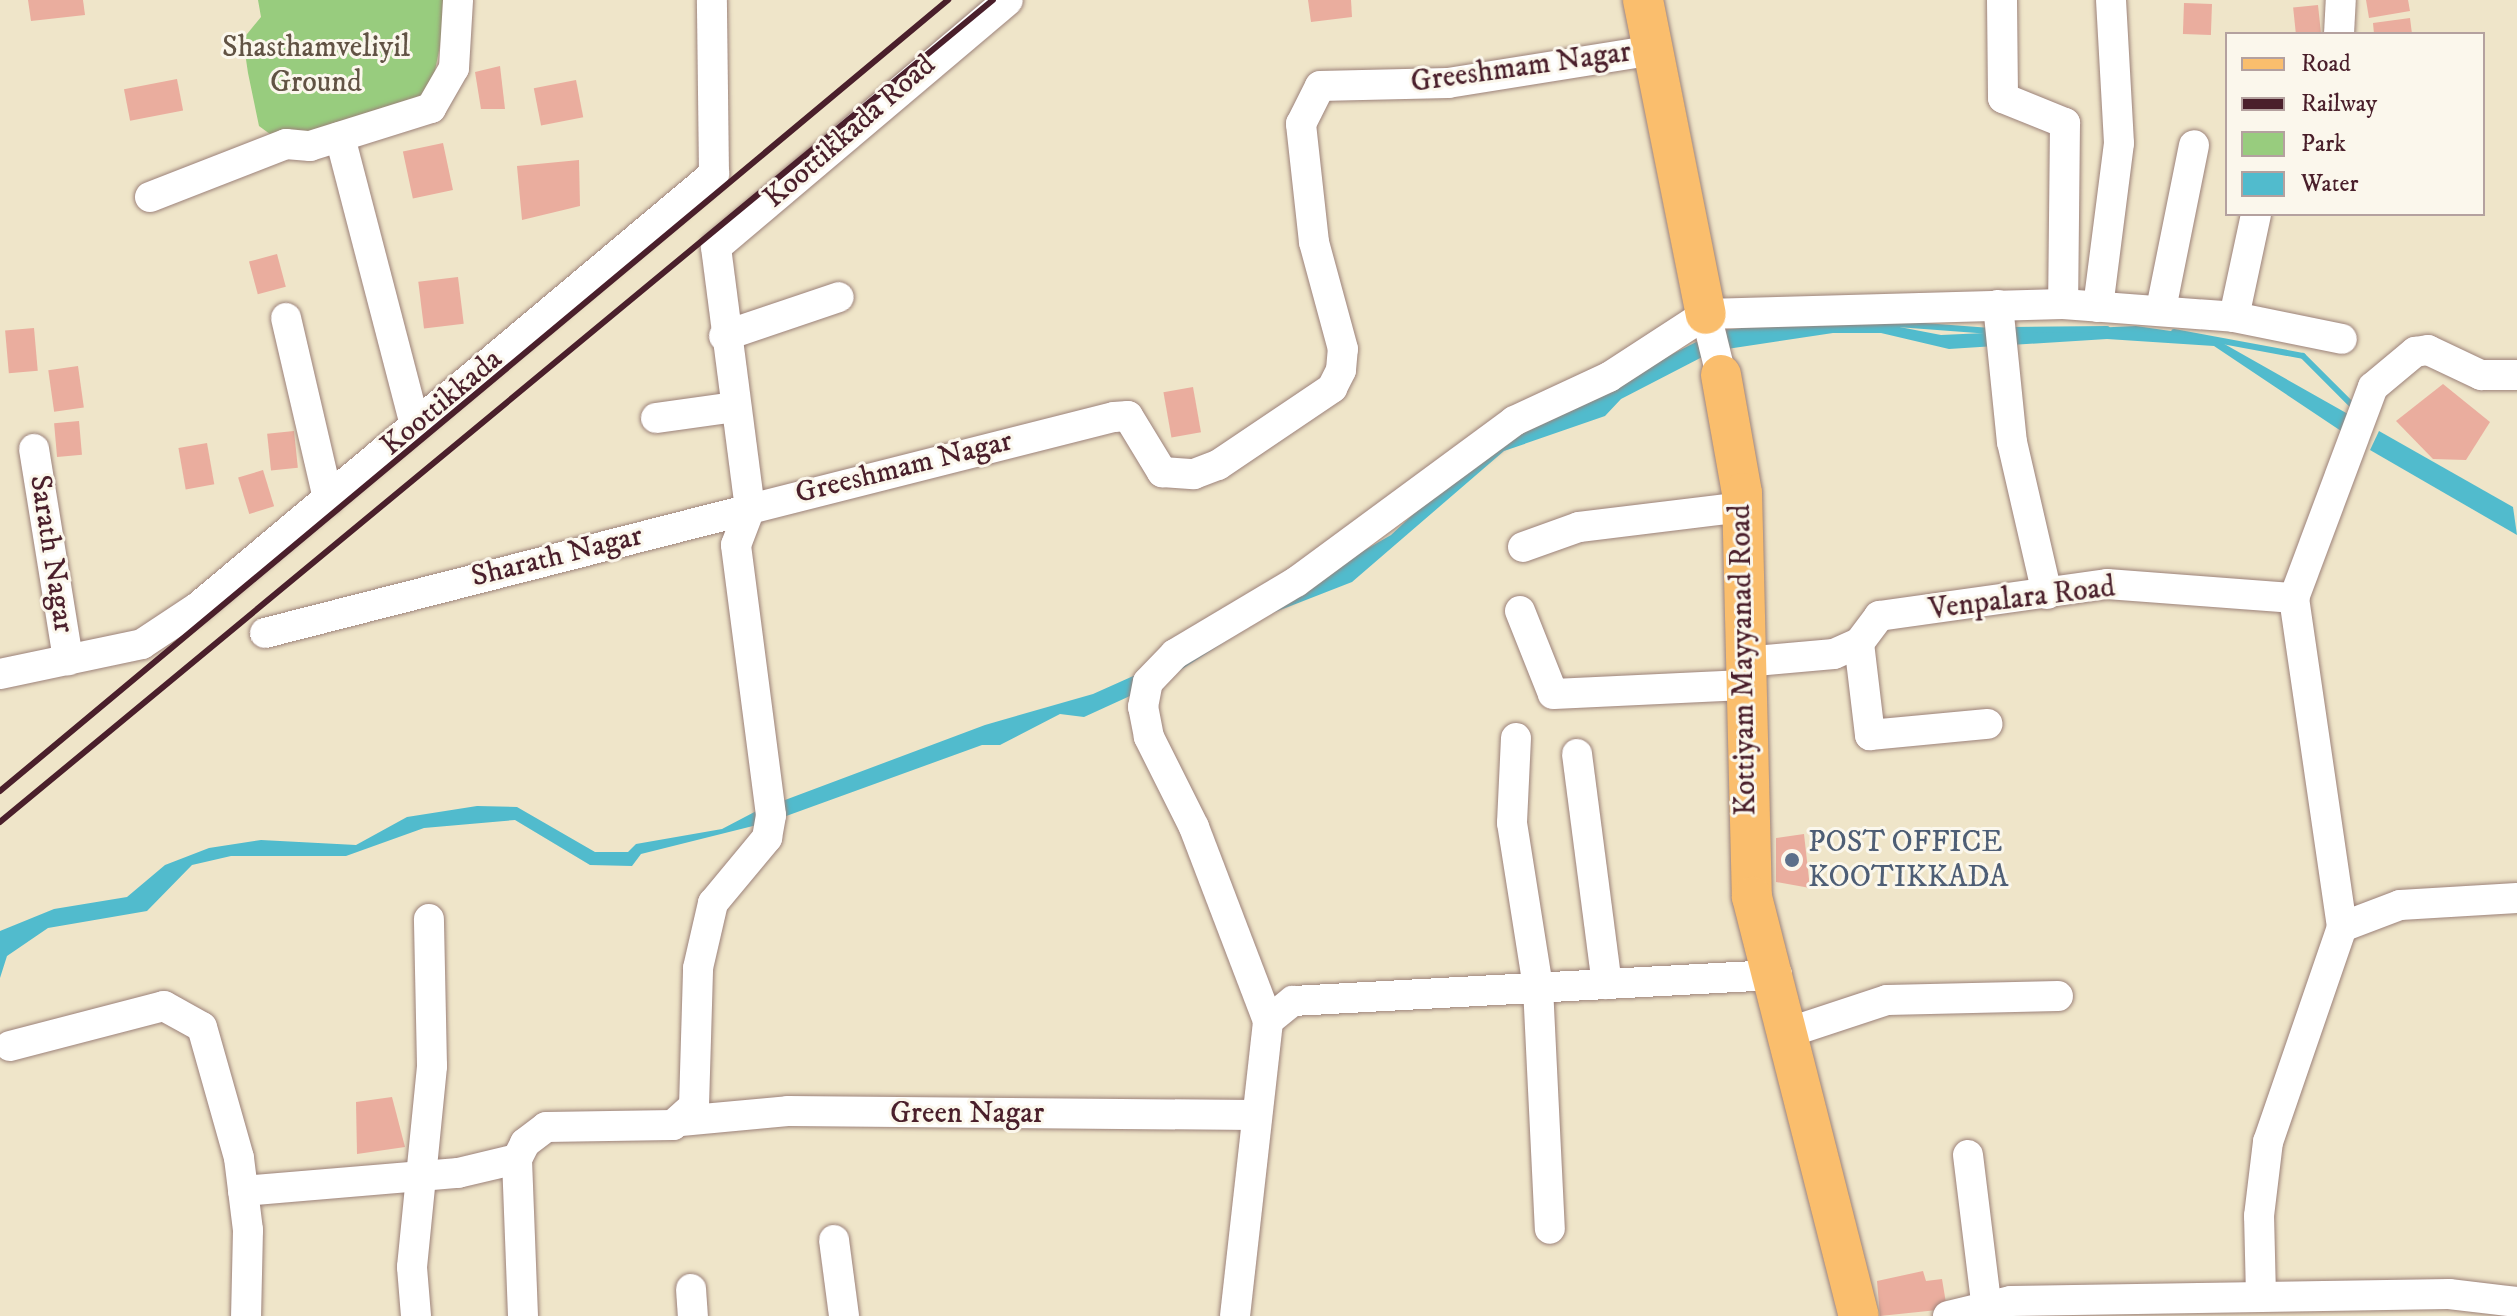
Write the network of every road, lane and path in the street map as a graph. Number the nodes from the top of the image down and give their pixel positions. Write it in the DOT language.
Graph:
graph roads {
  1 [pos="458,0"];
  2 [pos="712,0"];
  3 [pos="1008,0"];
  4 [pos="1643,0"];
  5 [pos="2002,0"];
  6 [pos="2111,0"];
  7 [pos="2341,0"];
  8 [pos="2339,32"];
  9 [pos="1654,50"];
  10 [pos="340,137"];
  11 [pos="2194,145"];
  12 [pos="150,197"];
  13 [pos="2256,216"];
  14 [pos="839,297"];
  15 [pos="2063,304"];
  16 [pos="2098,307"];
  17 [pos="2161,309"];
  18 [pos="1706,314"];
  19 [pos="2234,317"];
  20 [pos="286,318"];
  21 [pos="2000,321"];
  22 [pos="724,336"];
  23 [pos="2342,339"];
  24 [pos="1721,375"];
  25 [pos="2517,375"];
  26 [pos="735,407"];
  27 [pos="656,418"];
  28 [pos="415,425"];
  29 [pos="34,449"];
  30 [pos="328,499"];
  31 [pos="1742,507"];
  32 [pos="750,509"];
  33 [pos="1523,547"];
  34 [pos="2047,594"];
  35 [pos="2294,598"];
  36 [pos="1520,611"];
  37 [pos="265,633"];
  38 [pos="1859,643"];
  39 [pos="68,660"];
  40 [pos="1744,673"];
  41 [pos="0,674"];
  42 [pos="1987,724"];
  43 [pos="1516,738"];
  44 [pos="1577,754"];
  45 [pos="2517,898"];
  46 [pos="429,919"];
  47 [pos="2342,927"];
  48 [pos="1777,975"];
  49 [pos="1607,984"];
  50 [pos="1538,987"];
  51 [pos="2058,996"];
  52 [pos="1268,1021"];
  53 [pos="1790,1032"];
  54 [pos="10,1046"];
  55 [pos="1254,1115"];
  56 [pos="681,1121"];
  57 [pos="1968,1155"];
  58 [pos="517,1159"];
  59 [pos="420,1175"];
  60 [pos="243,1191"];
  61 [pos="1550,1229"];
  62 [pos="834,1240"];
  63 [pos="2261,1296"];
  64 [pos="2517,1302"];
  65 [pos="2448,1305"];
  66 [pos="1987,1310"];
  67 [pos="246,1316"];
  68 [pos="416,1316"];
  69 [pos="523,1316"];
  70 [pos="844,1316"];
  71 [pos="1235,1316"];
  72 [pos="1859,1316"];
  73 [pos="1948,1316"];
  1 -- 10 [label="street"];
  2 -- 28 [label="street, Koottikkada"];
  3 -- 22 [label="street, Koottikkada Road"];
  4 -- 9 [label="main road, Kottiyam Mayyanad Road"];
  5 -- 15 [label="street"];
  6 -- 16 [label="street"];
  7 -- 8 [label="street"];
  9 -- 18 [label="main road, Kottiyam Mayyanad Road"];
  9 -- 32 [label="street, Greeshmam Nagar"];
  10 -- 12 [label="street"];
  10 -- 28 [label="street"];
  11 -- 17 [label="street"];
  13 -- 19 [label="street"];
  14 -- 22 [label="street"];
  15 -- 16 [label="street"];
  15 -- 21 [label="street"];
  16 -- 17 [label="street"];
  17 -- 19 [label="street"];
  18 -- 21 [label="street"];
  18 -- 24 [label="street, Kottiyam Mayyanad Road"];
  18 -- 52 [label="street"];
  19 -- 23 [label="street"];
  20 -- 30 [label="street"];
  21 -- 34 [label="street"];
  22 -- 26 [label="street"];
  24 -- 31 [label="main road, Kottiyam Mayyanad Road"];
  25 -- 35 [label="street"];
  26 -- 27 [label="street"];
  26 -- 32 [label="street"];
  28 -- 30 [label="street, Koottikkada"];
  29 -- 39 [label="street, Sarath Nagar"];
  30 -- 39 [label="street, Koottikkada"];
  31 -- 33 [label="street"];
  31 -- 40 [label="main road, Kottiyam Mayyanad Road"];
  32 -- 37 [label="street, Sharath Nagar"];
  32 -- 56 [label="street"];
  34 -- 35 [label="street, Venpalara Road"];
  34 -- 38 [label="street, Venpalara Road"];
  35 -- 47 [label="street"];
  36 -- 40 [label="street, Venpalara Road"];
  38 -- 40 [label="street, Venpalara Road"];
  38 -- 42 [label="street"];
  39 -- 41 [label="street, Koottikkada"];
  40 -- 48 [label="main road, Kottiyam Mayyanad Road"];
  43 -- 50 [label="street"];
  44 -- 49 [label="street"];
  45 -- 47 [label="street"];
  46 -- 59 [label="street"];
  47 -- 63 [label="street"];
  48 -- 49 [label="street"];
  48 -- 53 [label="main road, Kottiyam Mayyanad Road"];
  49 -- 50 [label="street"];
  50 -- 52 [label="street"];
  50 -- 61 [label="street"];
  51 -- 53 [label="street"];
  52 -- 55 [label="street"];
  53 -- 72 [label="main road, Kottiyam Mayyanad Road"];
  54 -- 60 [label="street"];
  55 -- 56 [label="street, Green Nagar"];
  55 -- 71 [label="street"];
  56 -- 58 [label="street"];
  57 -- 66 [label="street"];
  58 -- 59 [label="street"];
  58 -- 69 [label="street"];
  59 -- 60 [label="street"];
  59 -- 68 [label="street"];
  60 -- 67 [label="street"];
  62 -- 70 [label="street"];
  63 -- 65 [label="street"];
  63 -- 66 [label="street"];
  64 -- 65 [label="street"];
  66 -- 73 [label="street"];
}
